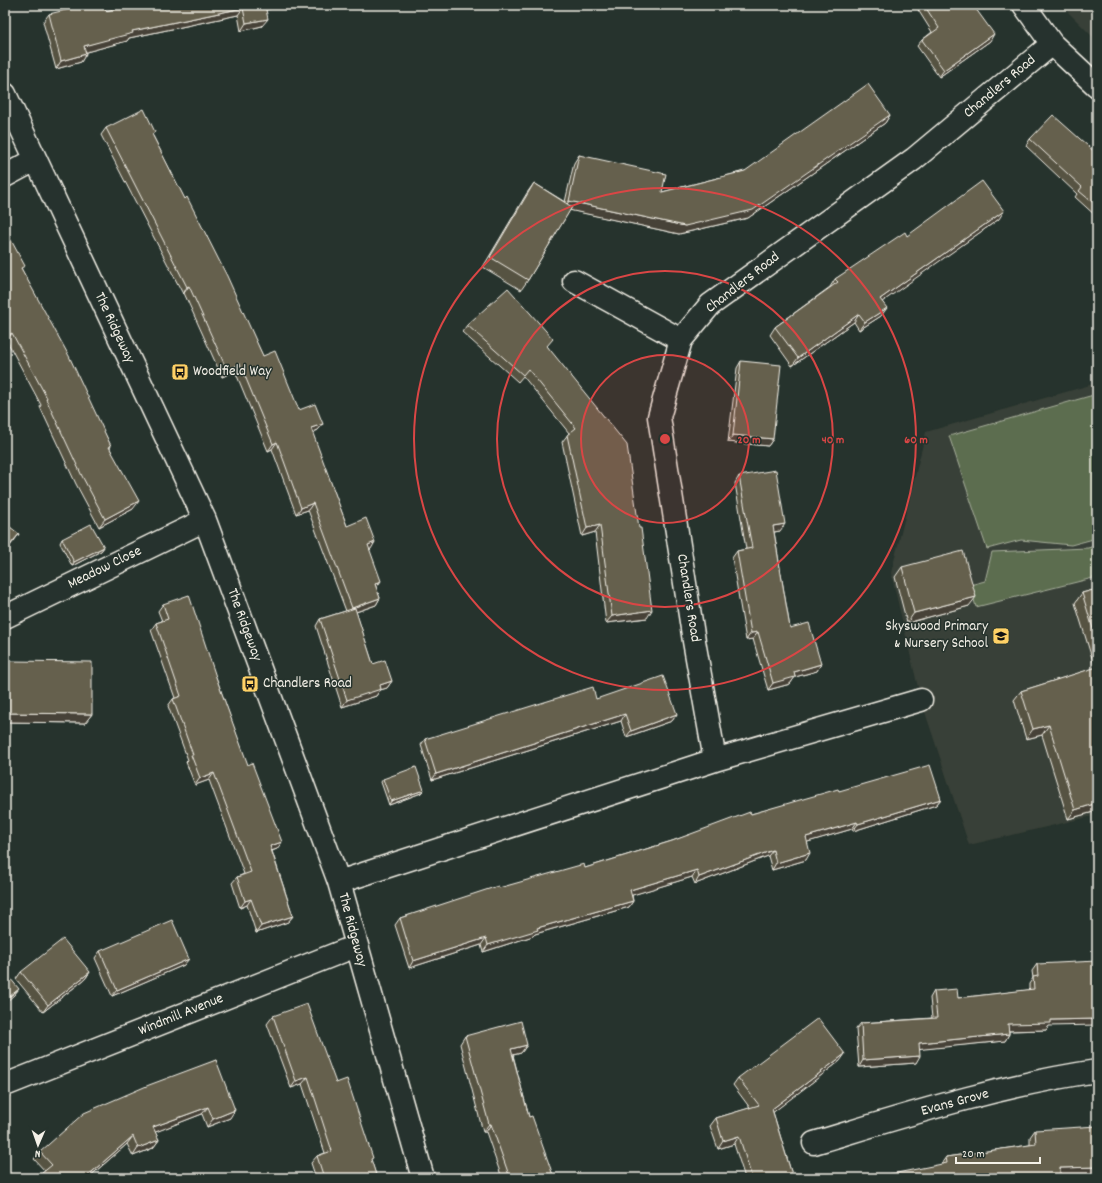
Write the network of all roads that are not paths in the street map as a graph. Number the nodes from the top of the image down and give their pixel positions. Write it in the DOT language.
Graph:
graph roads {
  1 [pos="1024,5"];
  2 [pos="1052,44"];
  3 [pos="1097,86"];
  4 [pos="5,94"];
  5 [pos="35,160"];
  6 [pos="5,176"];
  7 [pos="574,281"];
  8 [pos="681,340"];
  9 [pos="205,520"];
  10 [pos="5,617"];
  11 [pos="921,700"];
  12 [pos="716,760"];
  13 [pos="339,882"];
  14 [pos="356,946"];
  15 [pos="1097,1071"];
  16 [pos="5,1085"];
  17 [pos="814,1143"];
  18 [pos="424,1178"];
  1 -- 2 [label="street"];
  2 -- 3 [label="street"];
  2 -- 8 [label="street, Chandlers Road"];
  4 -- 5 [label="street, The Ridgeway"];
  5 -- 6 [label="street"];
  5 -- 9 [label="street, The Ridgeway"];
  7 -- 8 [label="street"];
  8 -- 12 [label="street, Chandlers Road"];
  9 -- 10 [label="street, Meadow Close"];
  9 -- 13 [label="street, The Ridgeway"];
  11 -- 12 [label="street"];
  12 -- 13 [label="street"];
  13 -- 14 [label="street, The Ridgeway"];
  14 -- 16 [label="street, Windmill Avenue"];
  14 -- 18 [label="street, The Ridgeway"];
  15 -- 17 [label="street, Evans Grove"];
}
